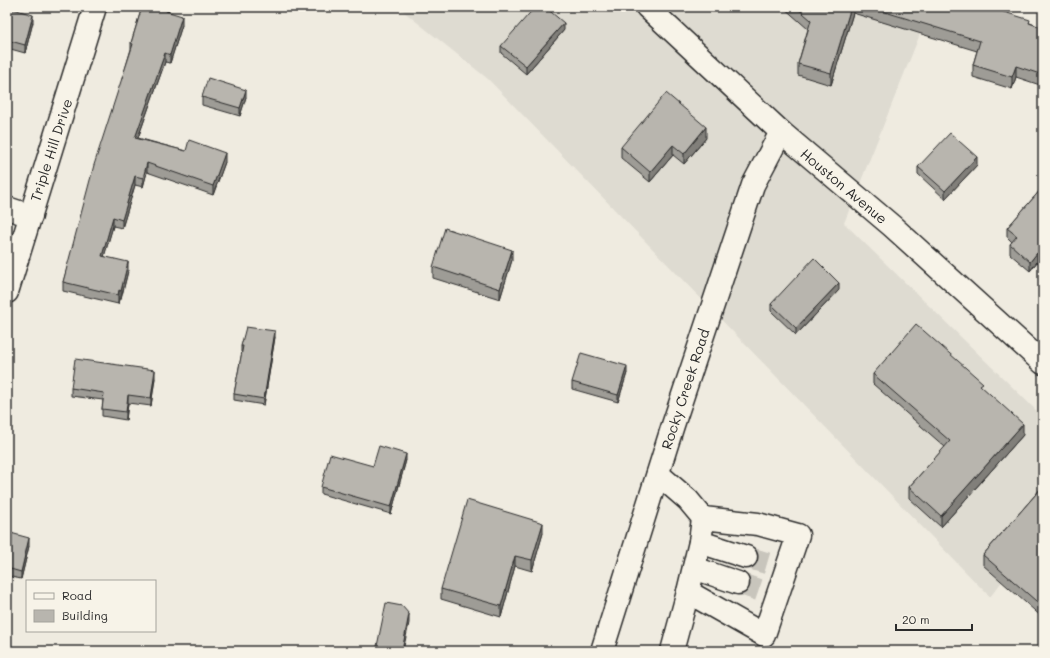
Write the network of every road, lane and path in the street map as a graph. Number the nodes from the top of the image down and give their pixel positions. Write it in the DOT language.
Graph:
graph roads {
  1 [pos="95,7"];
  2 [pos="654,9"];
  3 [pos="781,132"];
  4 [pos="7,208"];
  5 [pos="30,216"];
  6 [pos="7,292"];
  7 [pos="1043,363"];
  8 [pos="658,474"];
  9 [pos="703,518"];
  10 [pos="700,542"];
  11 [pos="746,556"];
  12 [pos="694,568"];
  13 [pos="738,583"];
  14 [pos="688,592"];
  15 [pos="602,651"];
  16 [pos="672,651"];
  1 -- 5 [label="street, Triple Hill Drive"];
  2 -- 3 [label="street, Houston Avenue"];
  3 -- 7 [label="street, Houston Avenue"];
  3 -- 8 [label="street, Rocky Creek Road"];
  4 -- 5 [label="street"];
  5 -- 6 [label="street, Triple Hill Drive"];
  8 -- 9 [label="street"];
  8 -- 15 [label="street, Rocky Creek Road"];
  9 -- 10 [label="street"];
  9 -- 14 [label="street"];
  10 -- 11 [label="street"];
  10 -- 12 [label="street"];
  12 -- 13 [label="street"];
  12 -- 14 [label="street"];
  14 -- 16 [label="street"];
}
